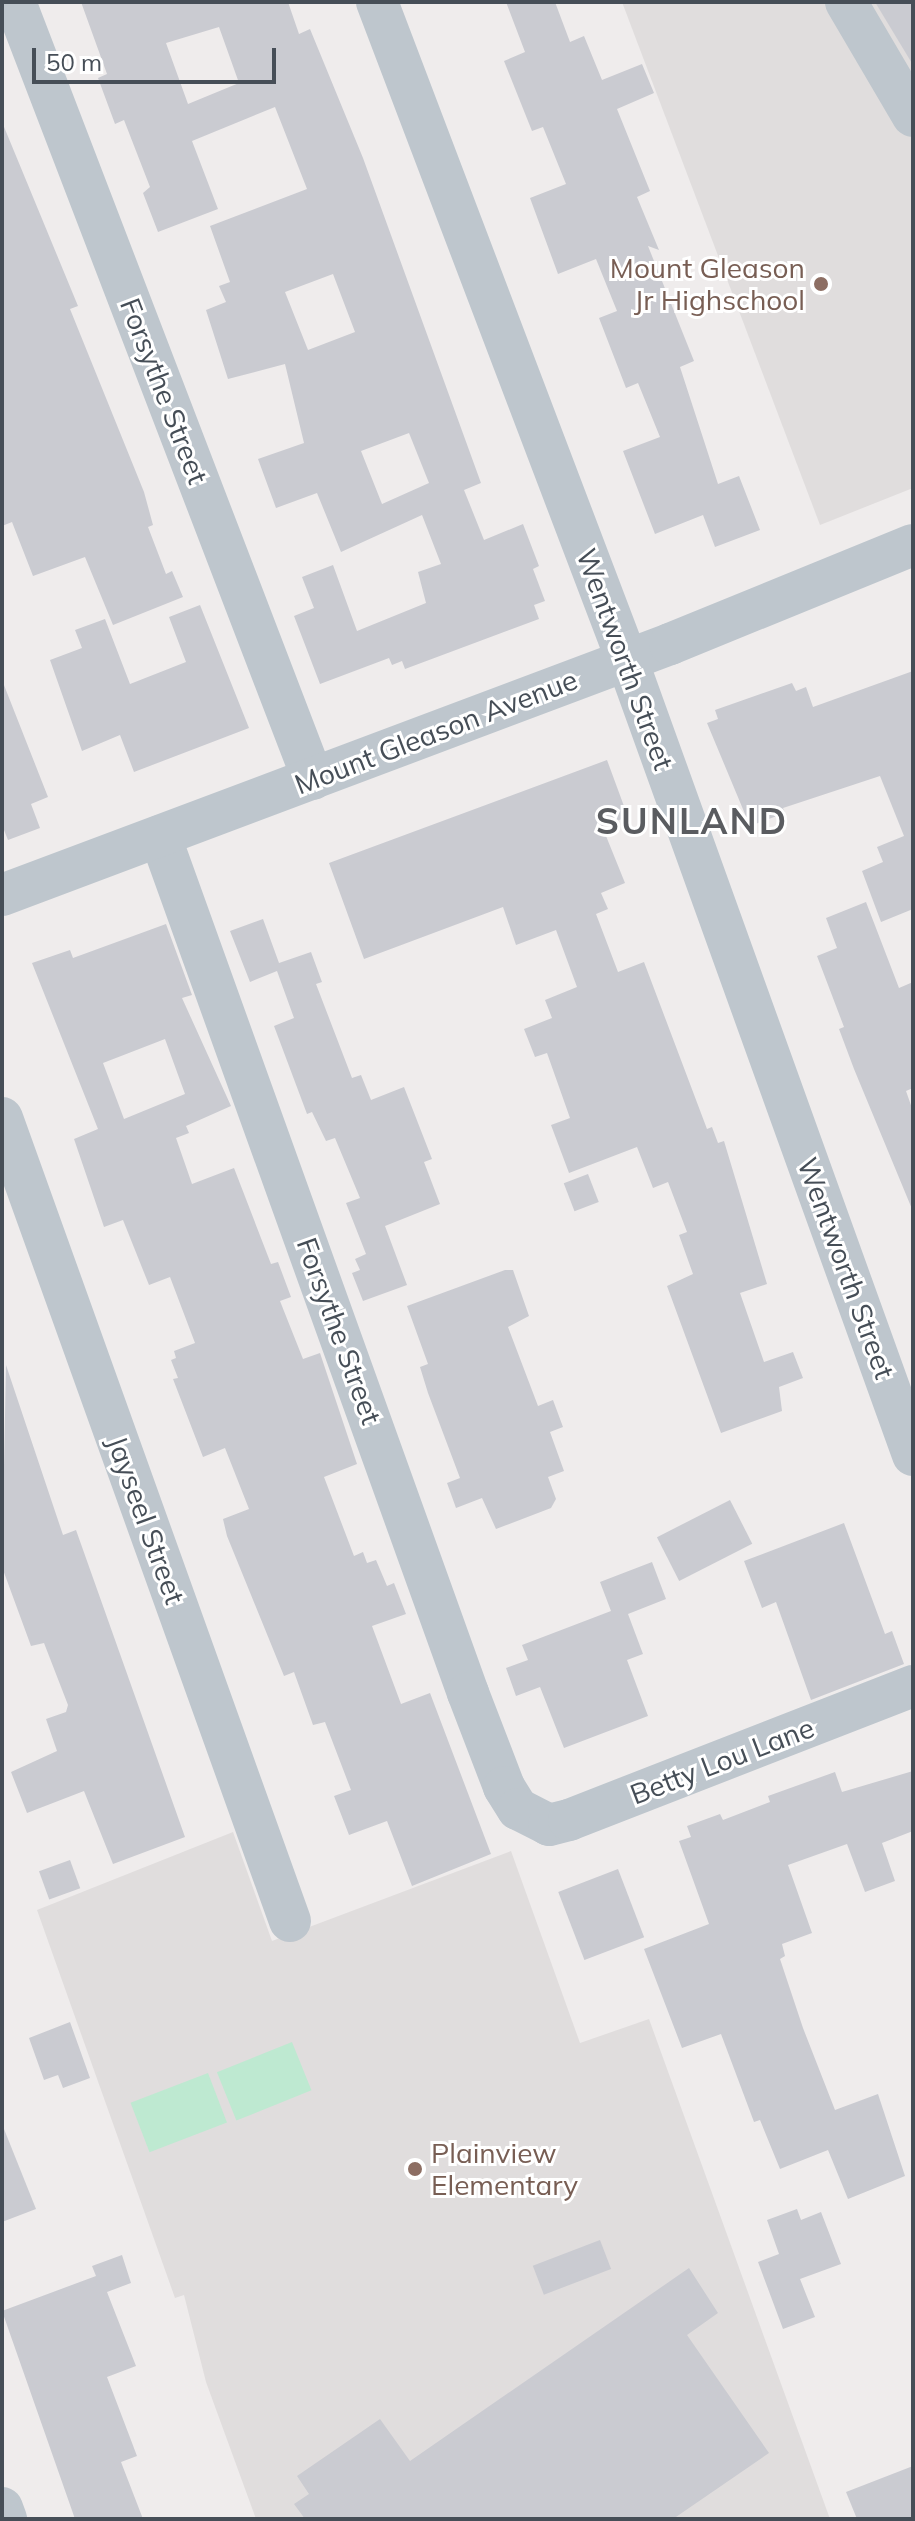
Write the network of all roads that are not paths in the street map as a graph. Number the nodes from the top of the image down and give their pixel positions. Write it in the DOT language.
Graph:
graph roads {
  1 [pos="15,2"];
  2 [pos="377,2"];
  3 [pos="846,2"];
  4 [pos="913,116"];
  5 [pos="913,545"];
  6 [pos="627,660"];
  7 [pos="313,779"];
  8 [pos="160,836"];
  9 [pos="2,895"];
  10 [pos="2,1118"];
  11 [pos="913,1455"];
  12 [pos="913,1686"];
  13 [pos="530,1819"];
  14 [pos="290,1921"];
  15 [pos="2,2508"];
  16 [pos="6,2519"];
  1 -- 7 [label="street, Forsythe Street"];
  2 -- 6 [label="street, Wentworth Street"];
  3 -- 4 [label="street"];
  5 -- 6 [label="street, Mount Gleason Avenue"];
  6 -- 7 [label="street, Mount Gleason Avenue"];
  6 -- 11 [label="street, Wentworth Street"];
  7 -- 8 [label="street, Mount Gleason Avenue"];
  8 -- 9 [label="street, Mount Gleason Avenue"];
  8 -- 13 [label="street, Forsythe Street"];
  10 -- 14 [label="street, Jayseel Street"];
  12 -- 13 [label="street, Betty Lou Lane"];
  15 -- 16 [label="street"];
}
